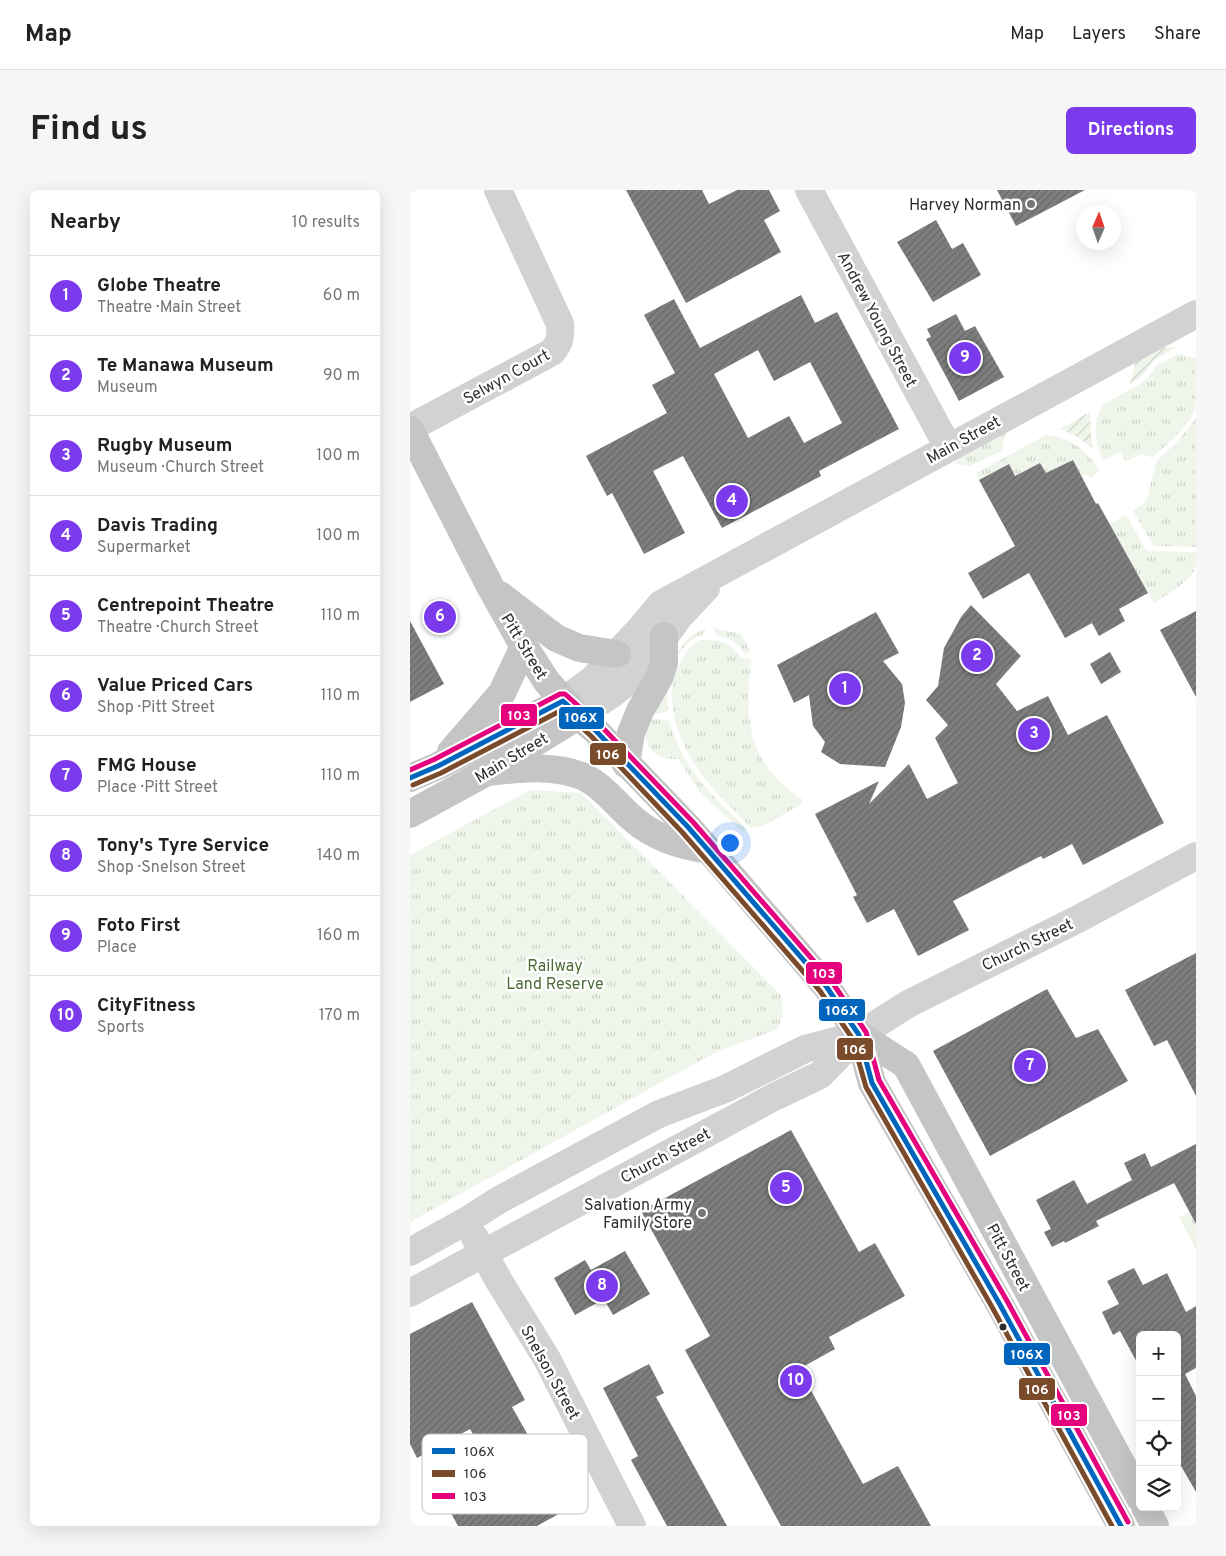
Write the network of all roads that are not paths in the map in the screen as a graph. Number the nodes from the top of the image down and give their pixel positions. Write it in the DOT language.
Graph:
graph roads {
  1 [pos="498,190"];
  2 [pos="809,190"];
  3 [pos="1196,314"];
  4 [pos="410,429"];
  5 [pos="948,447"];
  6 [pos="731,565"];
  7 [pos="491,588"];
  8 [pos="664,636"];
  9 [pos="524,646"];
  10 [pos="617,654"];
  11 [pos="571,709"];
  12 [pos="626,764"];
  13 [pos="438,766"];
  14 [pos="487,772"];
  15 [pos="410,778"];
  16 [pos="410,814"];
  17 [pos="708,850"];
  18 [pos="1196,856"];
  19 [pos="859,1035"];
  20 [pos="466,1221"];
  21 [pos="410,1252"];
  22 [pos="483,1252"];
  23 [pos="410,1293"];
  24 [pos="1072,1374"];
  25 [pos="1047,1390"];
  26 [pos="584,1434"];
  27 [pos="588,1443"];
  28 [pos="1136,1491"];
  29 [pos="1147,1511"];
  30 [pos="628,1525"];
  31 [pos="1121,1526"];
  32 [pos="1155,1526"];
  1 -- 4 [label="street, Selwyn Court"];
  2 -- 5 [label="street, Andrew Young Street"];
  3 -- 5 [label="street, Main Street"];
  4 -- 7 [label="main road, Pitt Street"];
  5 -- 6 [label="street, Main Street"];
  6 -- 8 [label="street, Main Street"];
  6 -- 10 [label="street, Main Street"];
  7 -- 9 [label="main road, Pitt Street"];
  7 -- 10 [label="main road"];
  8 -- 11 [label="street, Main Street"];
  8 -- 12 [label="main road"];
  9 -- 11 [label="main road, Pitt Street"];
  9 -- 13 [label="main road"];
  10 -- 11 [label="street, Main Street"];
  11 -- 12 [label="main road, Pitt Street"];
  11 -- 13 [label="main road, Main Street"];
  11 -- 14 [label="main road, Main Street"];
  12 -- 17 [label="main road, Pitt Street"];
  13 -- 15 [label="main road, Main Street"];
  14 -- 16 [label="main road, Main Street"];
  14 -- 17 [label="main road"];
  17 -- 19 [label="main road, Pitt Street"];
  18 -- 19 [label="street, Church Street"];
  19 -- 20 [label="street, Church Street"];
  19 -- 22 [label="street, Church Street"];
  19 -- 24 [label="main road, Pitt Street"];
  19 -- 25 [label="main road, Pitt Street"];
  20 -- 21 [label="street, Church Street"];
  20 -- 22 [label="street, Snelson Street"];
  22 -- 23 [label="street, Church Street"];
  22 -- 26 [label="street, Snelson Street"];
  24 -- 25 [label="main road"];
  24 -- 28 [label="main road, Pitt Street"];
  25 -- 31 [label="main road, Pitt Street"];
  27 -- 30 [label="street, Snelson Street"];
  29 -- 32 [label="main road"];
}
